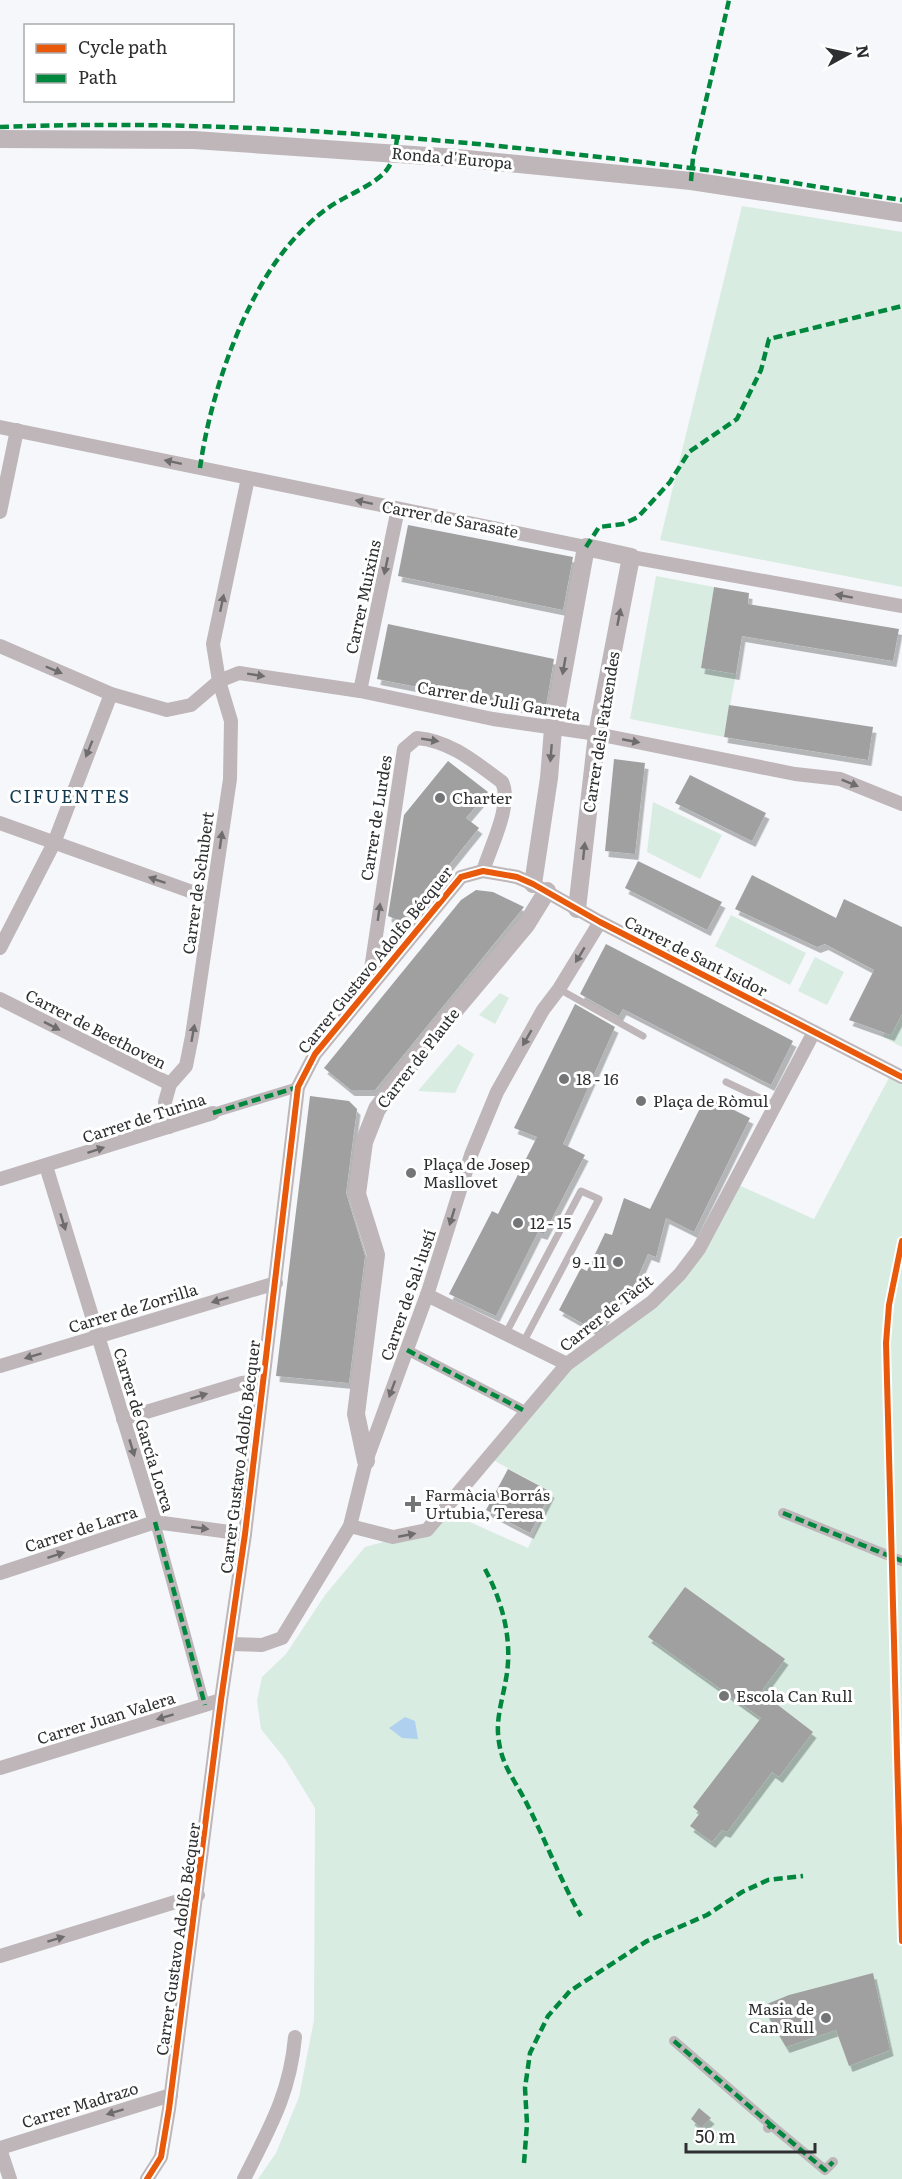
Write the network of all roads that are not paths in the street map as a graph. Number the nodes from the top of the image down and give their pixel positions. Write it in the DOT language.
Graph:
graph roads {
  1 [pos="0,139"];
  2 [pos="902,213"];
  3 [pos="0,427"];
  4 [pos="17,430"];
  5 [pos="248,478"];
  6 [pos="398,509"];
  7 [pos="0,512"];
  8 [pos="586,547"];
  9 [pos="631,556"];
  10 [pos="902,606"];
  11 [pos="0,646"];
  12 [pos="219,681"];
  13 [pos="360,691"];
  14 [pos="111,694"];
  15 [pos="553,729"];
  16 [pos="597,734"];
  17 [pos="902,804"];
  18 [pos="0,823"];
  19 [pos="54,843"];
  20 [pos="478,871"];
  21 [pos="540,888"];
  22 [pos="212,899"];
  23 [pos="577,909"];
  24 [pos="600,922"];
  25 [pos="0,948"];
  26 [pos="559,989"];
  27 [pos="368,991"];
  28 [pos="0,999"];
  29 [pos="814,1032"];
  30 [pos="643,1036"];
  31 [pos="902,1077"];
  32 [pos="726,1082"];
  33 [pos="170,1084"];
  34 [pos="298,1087"];
  35 [pos="775,1105"];
  36 [pos="213,1113"];
  37 [pos="169,1127"];
  38 [pos="46,1166"];
  39 [pos="0,1179"];
  40 [pos="276,1283"];
  41 [pos="427,1295"];
  42 [pos="506,1333"];
  43 [pos="98,1336"];
  44 [pos="524,1341"];
  45 [pos="407,1350"];
  46 [pos="567,1364"];
  47 [pos="0,1366"];
  48 [pos="262,1381"];
  49 [pos="525,1411"];
  50 [pos="123,1419"];
  51 [pos="366,1461"];
  52 [pos="783,1513"];
  53 [pos="155,1522"];
  54 [pos="350,1526"];
  55 [pos="245,1534"];
  56 [pos="902,1561"];
  57 [pos="0,1573"];
  58 [pos="230,1644"];
  59 [pos="221,1700"];
  60 [pos="205,1705"];
  61 [pos="0,1768"];
  62 [pos="198,1895"];
  63 [pos="0,1956"];
  64 [pos="295,2037"];
  65 [pos="674,2041"];
  66 [pos="170,2102"];
  67 [pos="0,2148"];
  68 [pos="833,2162"];
  69 [pos="10,2179"];
  70 [pos="147,2179"];
  71 [pos="244,2179"];
  1 -- 2 [label="street, Ronda d'Europa"];
  3 -- 4 [label="street, Carrer de Sarasate"];
  5 -- 4 [label="street, Carrer de Sarasate, one-way"];
  4 -- 7 [label="street"];
  6 -- 5 [label="street, Carrer de Sarasate, one-way"];
  12 -- 5 [label="street, Carrer de Schubert, one-way"];
  6 -- 8 [label="street, Carrer de Sarasate"];
  6 -- 13 [label="street, Carrer Muixins, one-way"];
  8 -- 9 [label="street, Carrer de Sarasate"];
  8 -- 15 [label="street, one-way"];
  10 -- 9 [label="street, Carrer de Sarasate, one-way"];
  16 -- 9 [label="street, Carrer dels Fatxendes, one-way"];
  11 -- 14 [label="street, one-way"];
  12 -- 13 [label="street, Carrer de Juli Garreta, one-way"];
  12 -- 14 [label="street, Carrer de Juli Garreta"];
  22 -- 12 [label="street, Carrer de Schubert, one-way"];
  13 -- 15 [label="street, Carrer de Juli Garreta"];
  14 -- 19 [label="street, one-way"];
  15 -- 16 [label="street, Carrer de Juli Garreta"];
  15 -- 21 [label="street, one-way"];
  16 -- 17 [label="street, Carrer de Juli Garreta, one-way"];
  23 -- 16 [label="street, Carrer dels Fatxendes, one-way"];
  18 -- 19 [label="street"];
  22 -- 19 [label="street, one-way"];
  19 -- 25 [label="street"];
  20 -- 21 [label="street, Carrer de Sant Isidor"];
  20 -- 27 [label="street, Carrer Gustavo Adolfo Bécquer"];
  27 -- 20 [label="street, Carrer de Lurdes, one-way"];
  21 -- 23 [label="street, Carrer de Sant Isidor"];
  21 -- 51 [label="street, Carrer de Plaute"];
  33 -- 22 [label="street, Carrer de Schubert, one-way"];
  23 -- 24 [label="street, Carrer de Sant Isidor"];
  24 -- 26 [label="street, Carrer de Sal·lustí, one-way"];
  24 -- 29 [label="street, Carrer de Sant Isidor"];
  26 -- 30 [label="lane"];
  26 -- 41 [label="street, Carrer de Sal·lustí, one-way"];
  27 -- 34 [label="street, Carrer Gustavo Adolfo Bécquer"];
  28 -- 33 [label="street, Carrer de Beethoven, one-way"];
  29 -- 31 [label="street, Carrer de Sant Isidor"];
  29 -- 35 [label="street, Carrer de Tàcit"];
  32 -- 35 [label="lane"];
  33 -- 37 [label="street, Carrer de Beethoven"];
  34 -- 36 [label="street, Carrer de Turina"];
  34 -- 40 [label="street, Carrer Gustavo Adolfo Bécquer"];
  35 -- 46 [label="street, Carrer de Tàcit"];
  36 -- 37 [label="street, Carrer de Turina"];
  38 -- 37 [label="street, Carrer de Turina, one-way"];
  38 -- 39 [label="street, Carrer de Turina"];
  38 -- 43 [label="street, Carrer de García Lorca, one-way"];
  40 -- 43 [label="street, Carrer de Zorrilla, one-way"];
  40 -- 48 [label="street, Carrer Gustavo Adolfo Bécquer"];
  41 -- 42 [label="street"];
  41 -- 45 [label="street, Carrer de Sal·lustí"];
  42 -- 44 [label="street"];
  42 -- 44 [label="lane"];
  43 -- 47 [label="street, Carrer de Zorrilla, one-way"];
  43 -- 50 [label="street, Carrer de García Lorca"];
  44 -- 46 [label="street"];
  45 -- 49 [label="street"];
  45 -- 51 [label="street, Carrer de Sal·lustí, one-way"];
  46 -- 49 [label="street, Carrer de Tàcit"];
  50 -- 48 [label="street, one-way"];
  48 -- 55 [label="street, Carrer Gustavo Adolfo Bécquer"];
  54 -- 49 [label="street, Carrer de Tàcit, one-way"];
  50 -- 53 [label="street, Carrer de García Lorca, one-way"];
  51 -- 54 [label="street, Carrer de Sal·lustí"];
  52 -- 56 [label="street"];
  53 -- 55 [label="street, Carrer de Larra, one-way"];
  57 -- 53 [label="street, Carrer de Larra, one-way"];
  53 -- 60 [label="street, Carrer de García Lorca"];
  54 -- 58 [label="street, Carrer de Sal·lustí"];
  55 -- 58 [label="street, Carrer Gustavo Adolfo Bécquer"];
  58 -- 59 [label="street, Carrer Gustavo Adolfo Bécquer"];
  59 -- 60 [label="street, Carrer Juan Valera"];
  59 -- 62 [label="street, Carrer Gustavo Adolfo Bécquer"];
  60 -- 61 [label="street, Carrer Juan Valera, one-way"];
  63 -- 62 [label="street, one-way"];
  62 -- 66 [label="street, Carrer Gustavo Adolfo Bécquer"];
  64 -- 71 [label="street"];
  65 -- 68 [label="street"];
  66 -- 67 [label="street, Carrer Madrazo, one-way"];
  66 -- 70 [label="street, Carrer Gustavo Adolfo Bécquer"];
  67 -- 69 [label="street"];
}
